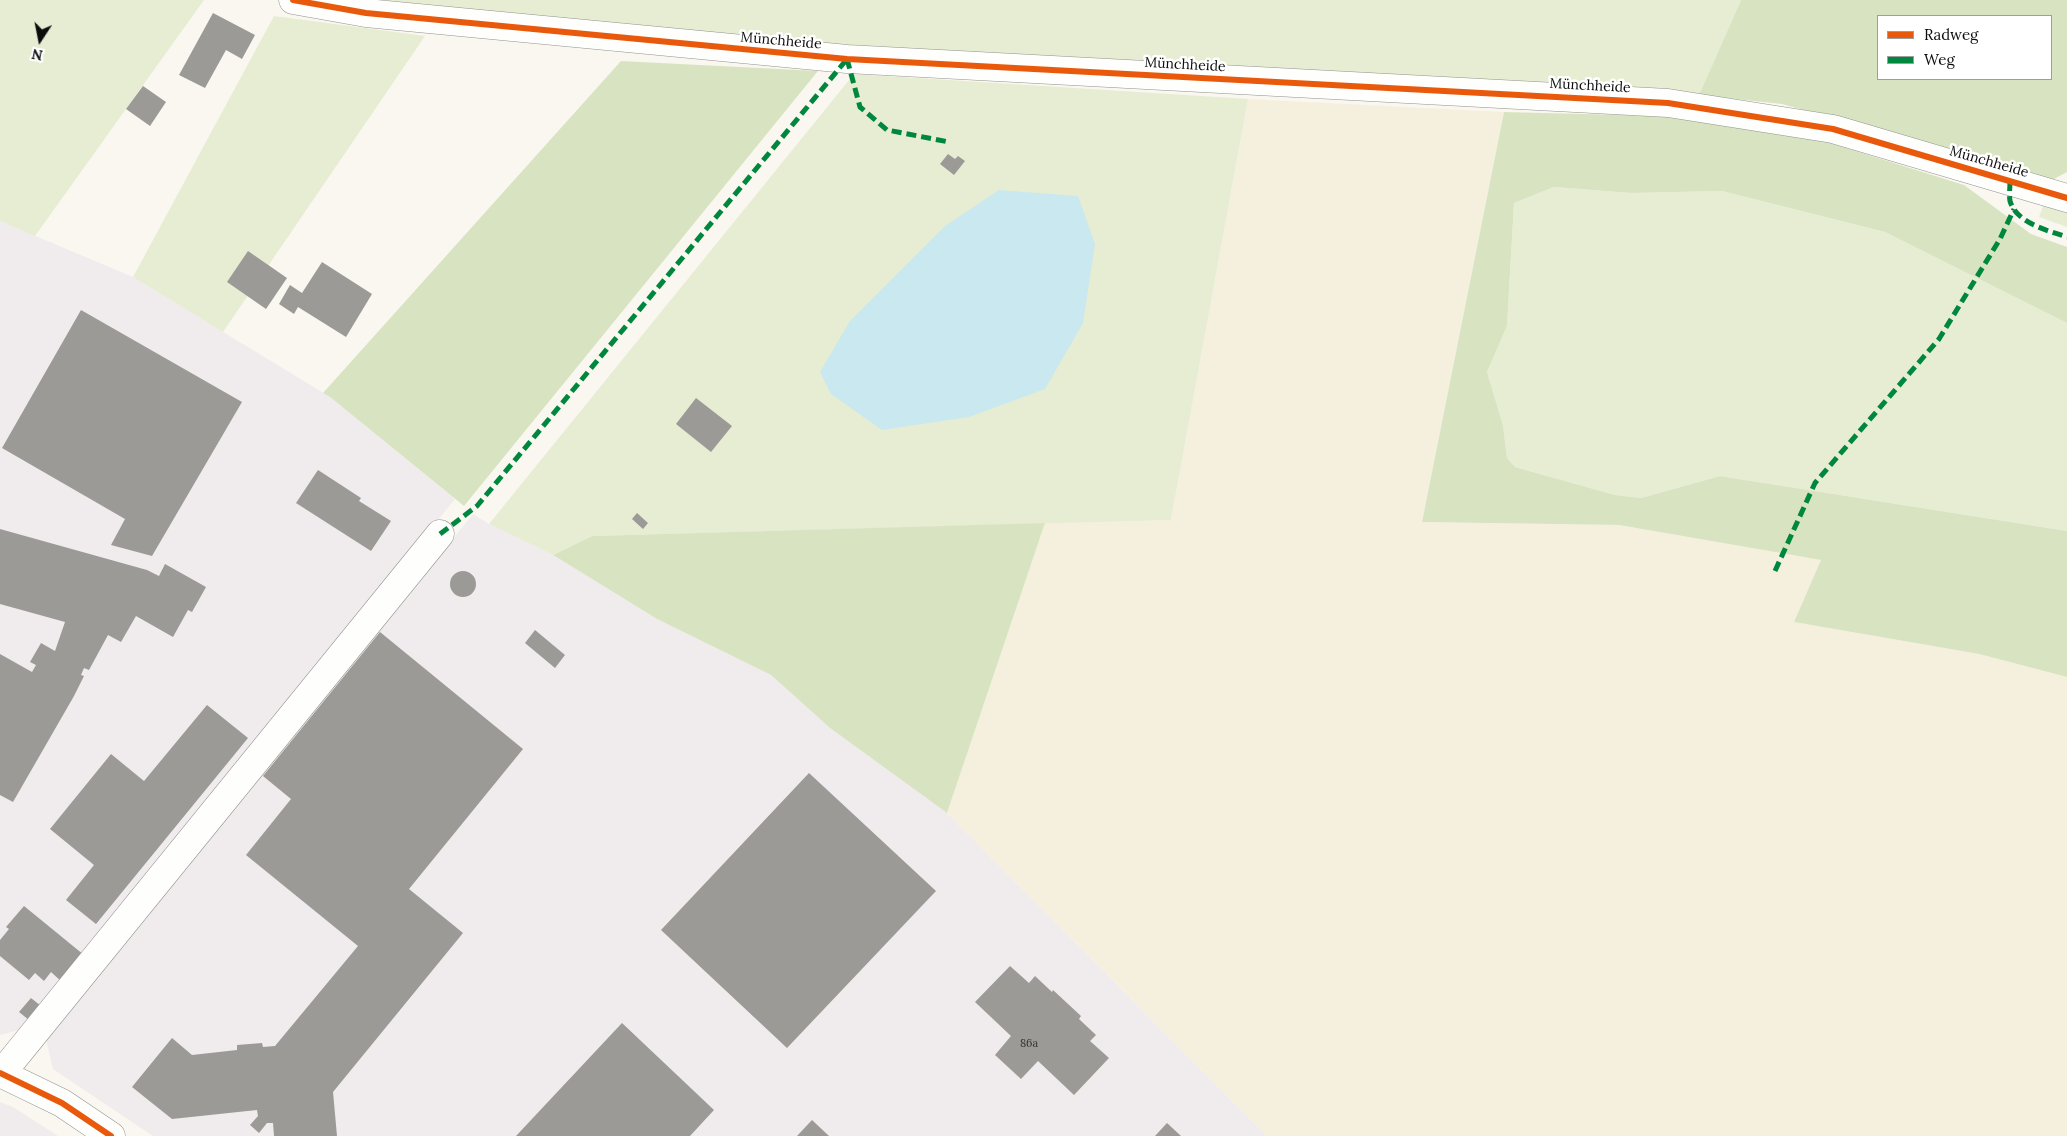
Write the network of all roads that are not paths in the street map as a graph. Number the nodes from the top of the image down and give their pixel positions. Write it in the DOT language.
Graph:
graph roads {
  1 [pos="293,0"];
  2 [pos="2067,198"];
  3 [pos="440,534"];
  4 [pos="1,1074"];
  5 [pos="111,1136"];
  1 -- 2 [label="street, Münchheide"];
  3 -- 4 [label="street"];
  4 -- 5 [label="street"];
}
